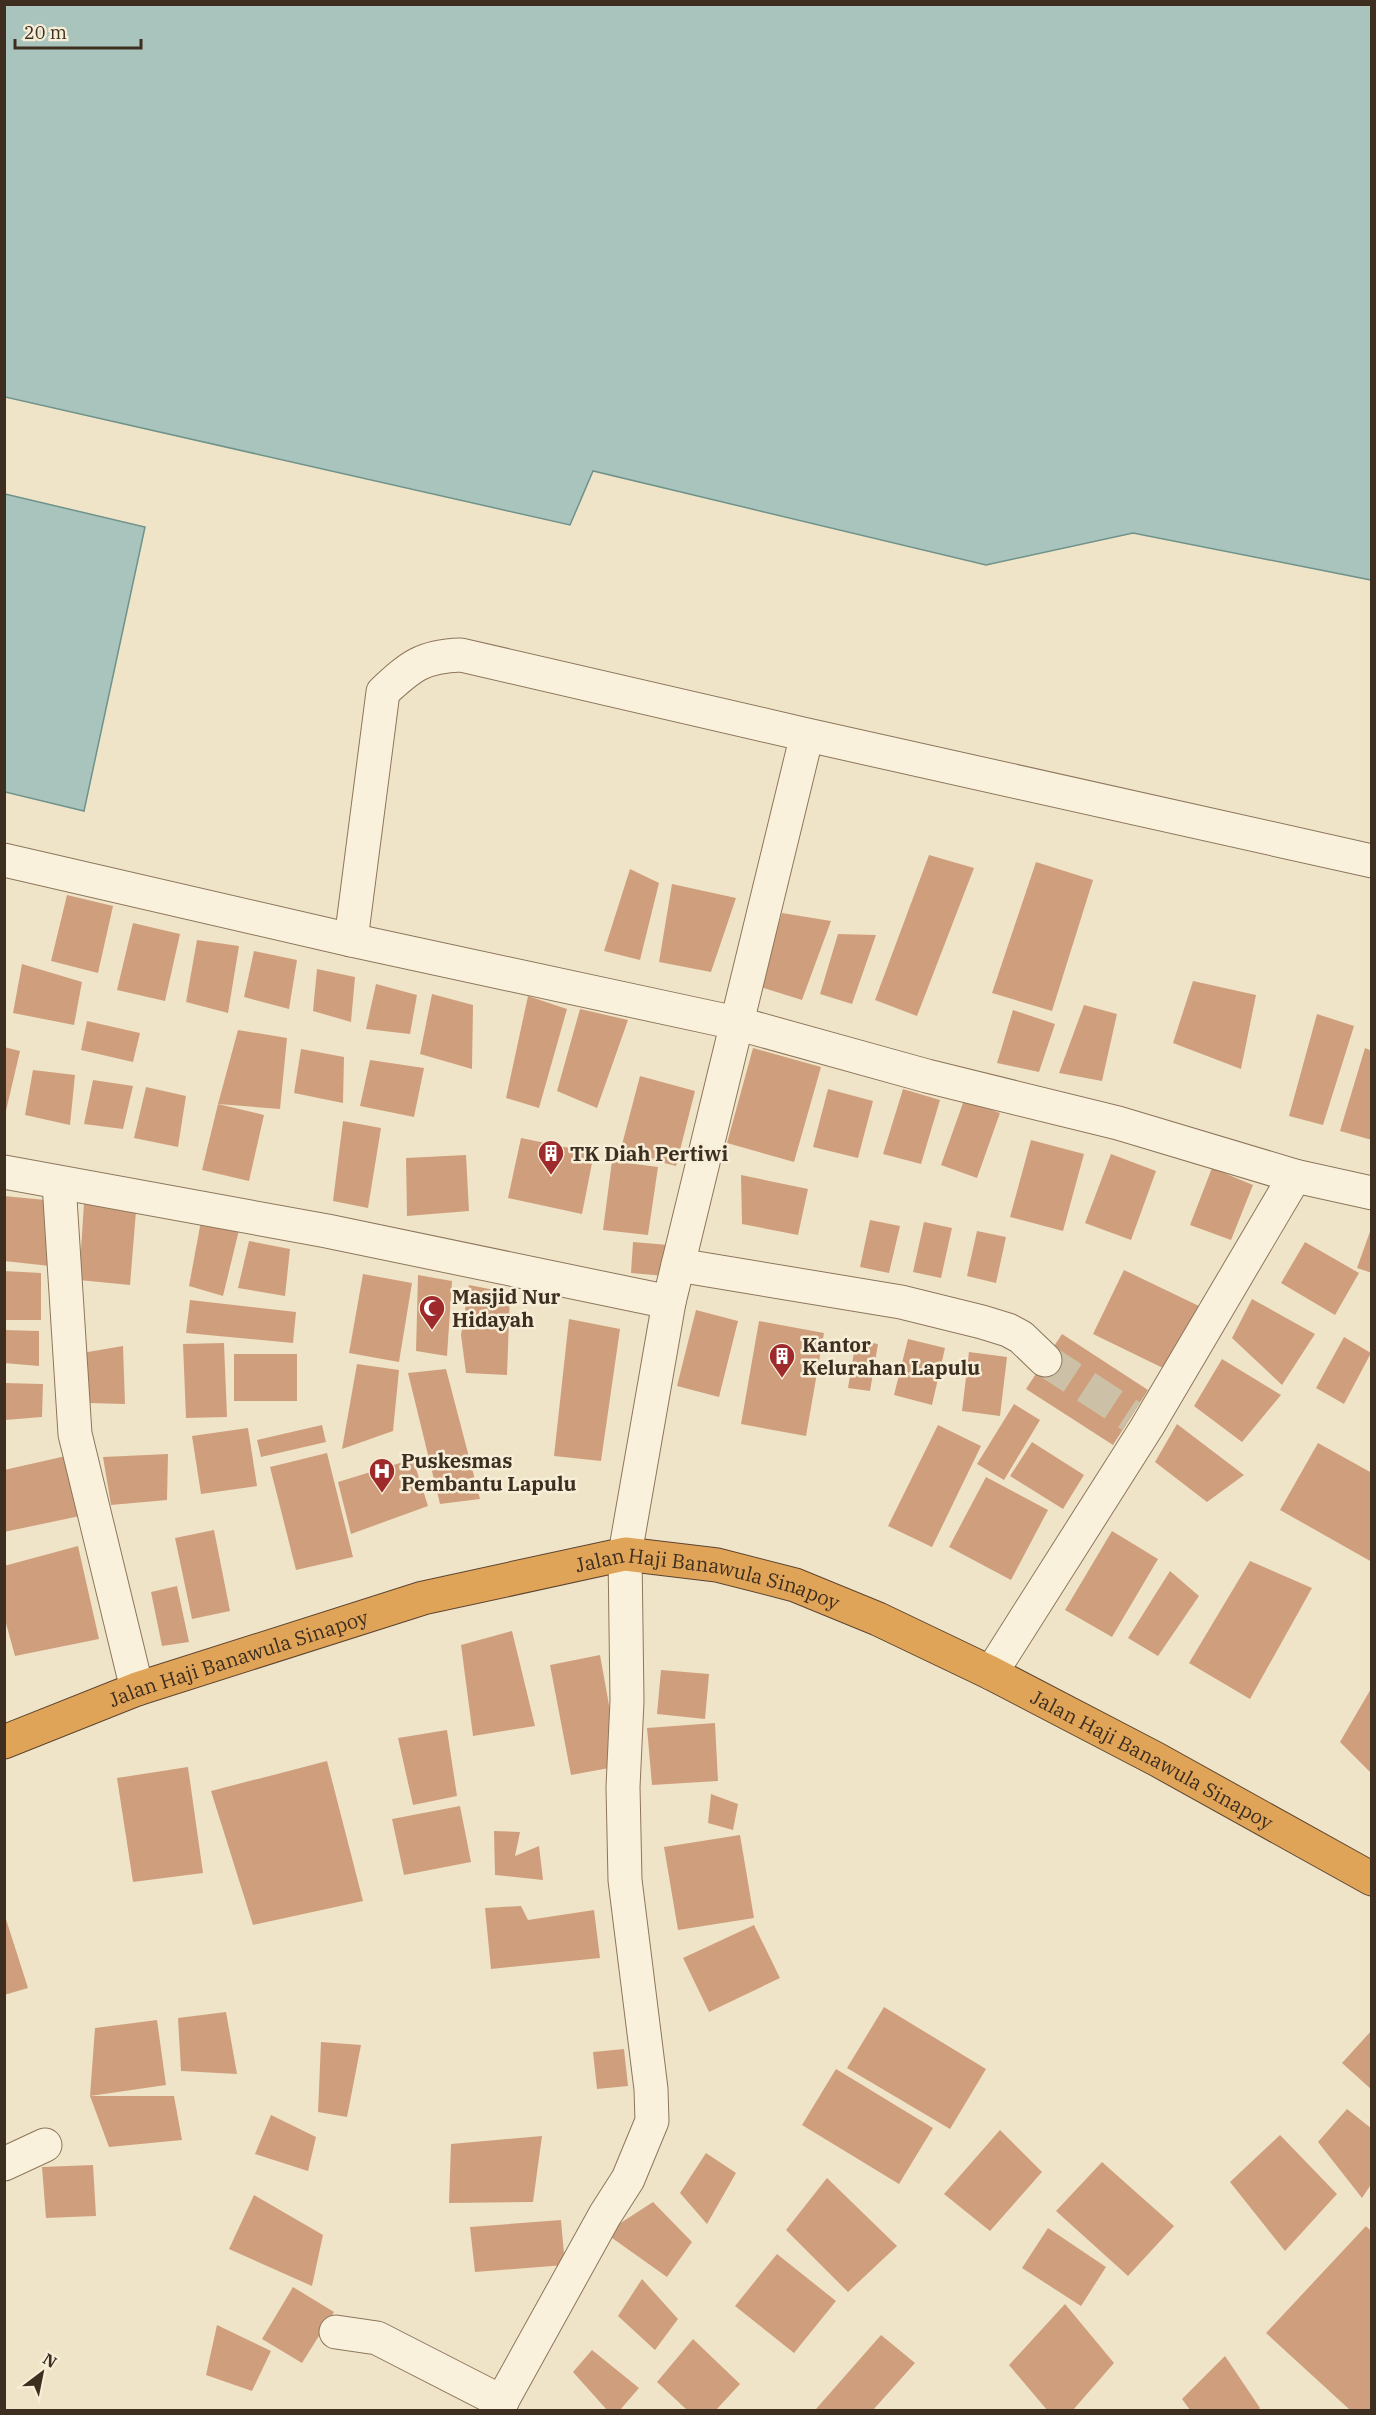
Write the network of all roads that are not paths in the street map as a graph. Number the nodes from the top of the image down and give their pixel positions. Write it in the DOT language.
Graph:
graph roads {
  1 [pos="803,752"];
  2 [pos="4,860"];
  3 [pos="1371,861"];
  4 [pos="351,940"];
  5 [pos="736,1023"];
  6 [pos="4,1172"];
  7 [pos="1295,1176"];
  8 [pos="59,1183"];
  9 [pos="1371,1192"];
  10 [pos="678,1265"];
  11 [pos="669,1302"];
  12 [pos="1045,1360"];
  13 [pos="625,1554"];
  14 [pos="991,1673"];
  15 [pos="137,1689"];
  16 [pos="4,1742"];
  17 [pos="1371,1879"];
  18 [pos="45,2145"];
  19 [pos="4,2164"];
  20 [pos="336,2332"];
  21 [pos="500,2406"];
  1 -- 5 [label="street"];
  2 -- 4 [label="street"];
  3 -- 4 [label="street"];
  4 -- 5 [label="street"];
  5 -- 7 [label="street"];
  5 -- 10 [label="street"];
  6 -- 8 [label="street"];
  7 -- 9 [label="street"];
  7 -- 14 [label="street"];
  8 -- 11 [label="street"];
  8 -- 15 [label="street"];
  10 -- 11 [label="street"];
  10 -- 12 [label="street"];
  11 -- 13 [label="street"];
  13 -- 14 [label="highway, Jalan Haji Banawula Sinapoy"];
  13 -- 15 [label="highway, Jalan Haji Banawula Sinapoy"];
  13 -- 21 [label="street"];
  14 -- 17 [label="highway, Jalan Haji Banawula Sinapoy"];
  15 -- 16 [label="highway, Jalan Haji Banawula Sinapoy"];
  18 -- 19 [label="street"];
  20 -- 21 [label="street"];
}
